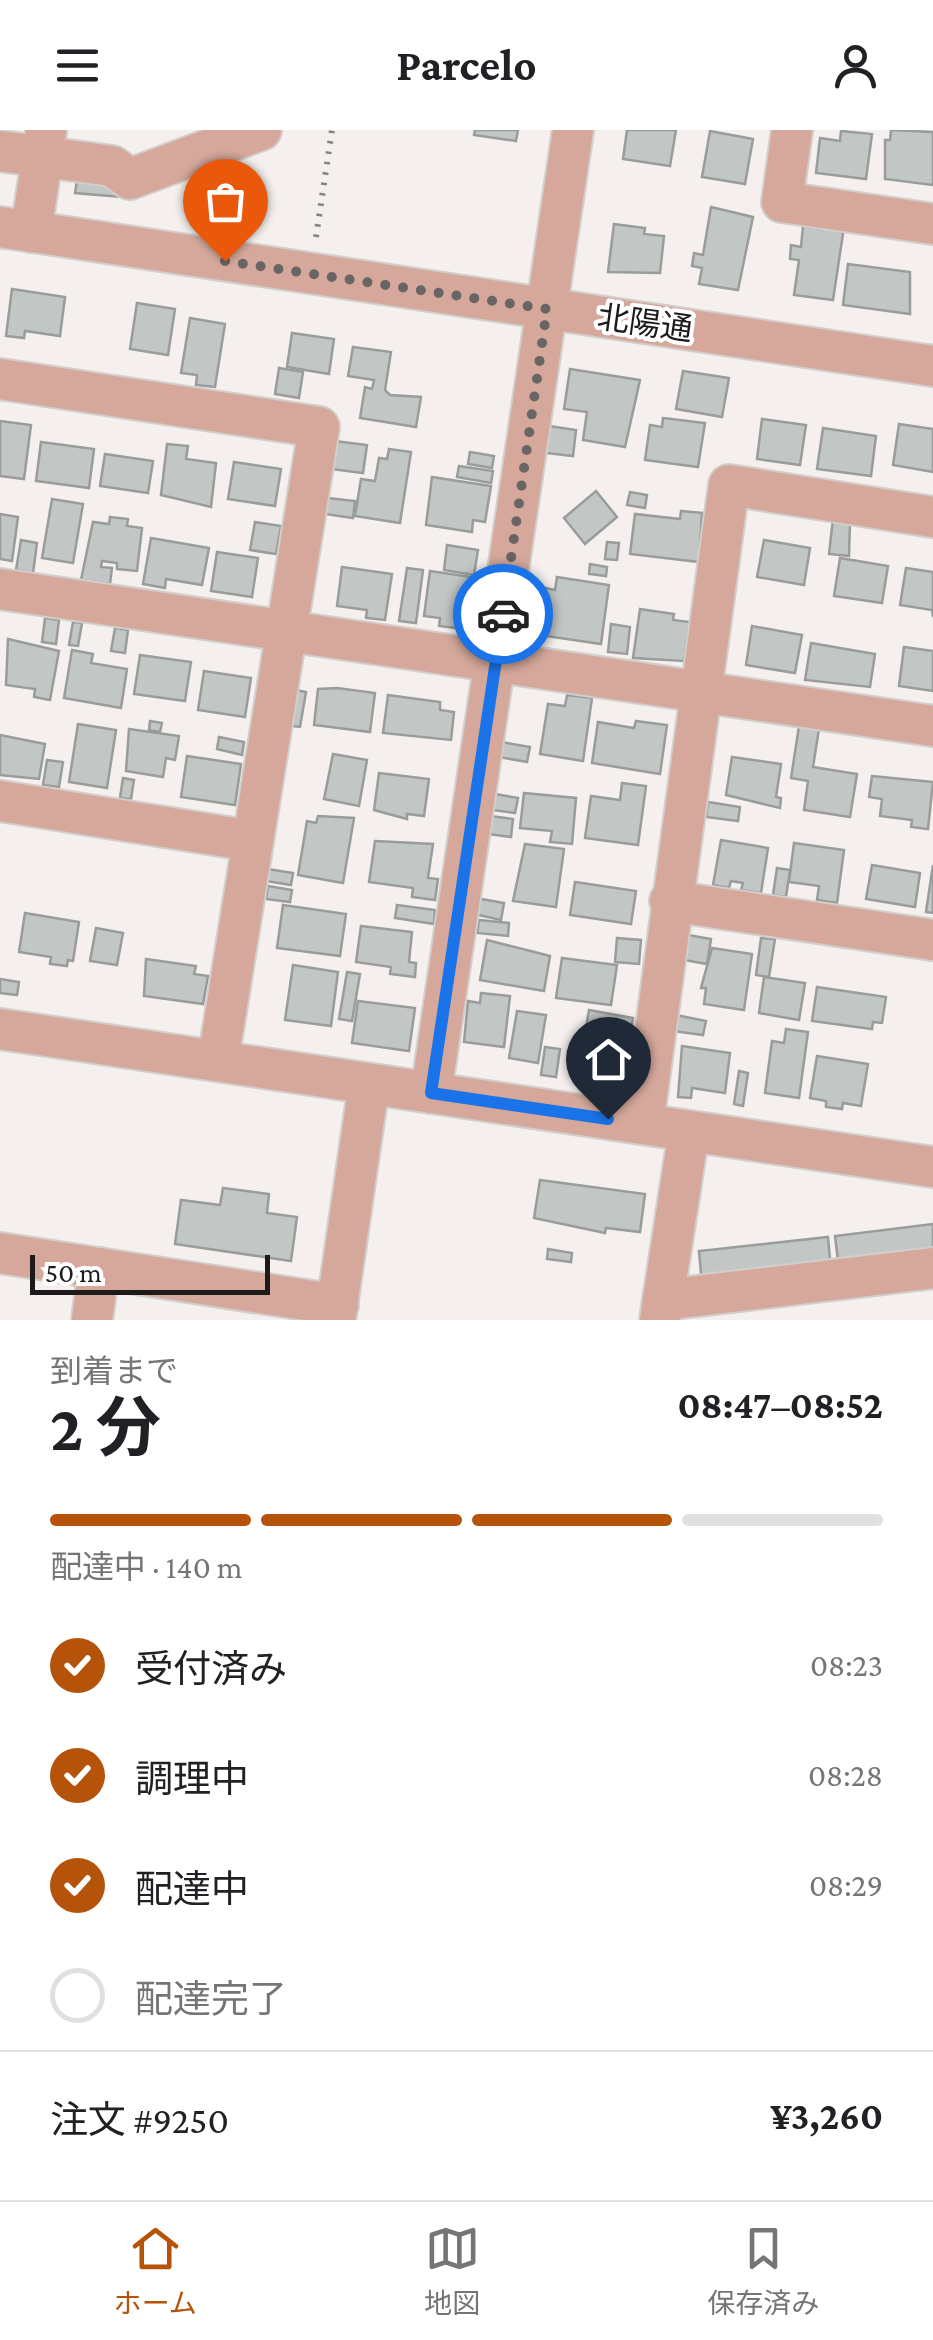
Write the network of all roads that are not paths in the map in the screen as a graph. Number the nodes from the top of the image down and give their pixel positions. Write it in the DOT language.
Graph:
graph roads {
  1 [pos="261,130"];
  2 [pos="573,130"];
  3 [pos="792,130"];
  4 [pos="45,144"];
  5 [pos="0,151"];
  6 [pos="933,224"];
  7 [pos="16,230"];
  8 [pos="547,309"];
  9 [pos="933,366"];
  10 [pos="0,379"];
  11 [pos="933,517"];
  12 [pos="0,590"];
  13 [pos="286,632"];
  14 [pos="496,663"];
  15 [pos="700,693"];
  16 [pos="933,726"];
  17 [pos="0,802"];
  18 [pos="253,841"];
  19 [pos="670,901"];
  20 [pos="933,940"];
  21 [pos="0,1029"];
  22 [pos="218,1061"];
  23 [pos="369,1084"];
  24 [pos="431,1093"];
  25 [pos="643,1124"];
  26 [pos="689,1131"];
  27 [pos="933,1167"];
  28 [pos="0,1253"];
  29 [pos="99,1268"];
  30 [pos="933,1268"];
  31 [pos="662,1310"];
  32 [pos="336,1312"];
  33 [pos="92,1320"];
  1 -- 4 [label="street"];
  2 -- 8 [label="street"];
  3 -- 6 [label="street"];
  4 -- 5 [label="street"];
  4 -- 7 [label="street"];
  7 -- 8 [label="street, 北陽通"];
  8 -- 9 [label="street, 北陽通"];
  8 -- 14 [label="street"];
  10 -- 13 [label="street"];
  11 -- 15 [label="street"];
  12 -- 13 [label="street"];
  13 -- 14 [label="street"];
  13 -- 18 [label="street"];
  14 -- 15 [label="street"];
  14 -- 24 [label="street"];
  15 -- 16 [label="street"];
  15 -- 19 [label="street"];
  17 -- 18 [label="street"];
  18 -- 22 [label="street"];
  19 -- 20 [label="street"];
  19 -- 25 [label="street"];
  21 -- 22 [label="street"];
  22 -- 23 [label="street"];
  23 -- 24 [label="street"];
  23 -- 32 [label="street"];
  24 -- 25 [label="street"];
  25 -- 26 [label="street"];
  26 -- 27 [label="street"];
  26 -- 31 [label="street"];
  28 -- 29 [label="street"];
  29 -- 32 [label="street"];
  29 -- 33 [label="street"];
  30 -- 31 [label="street"];
}
